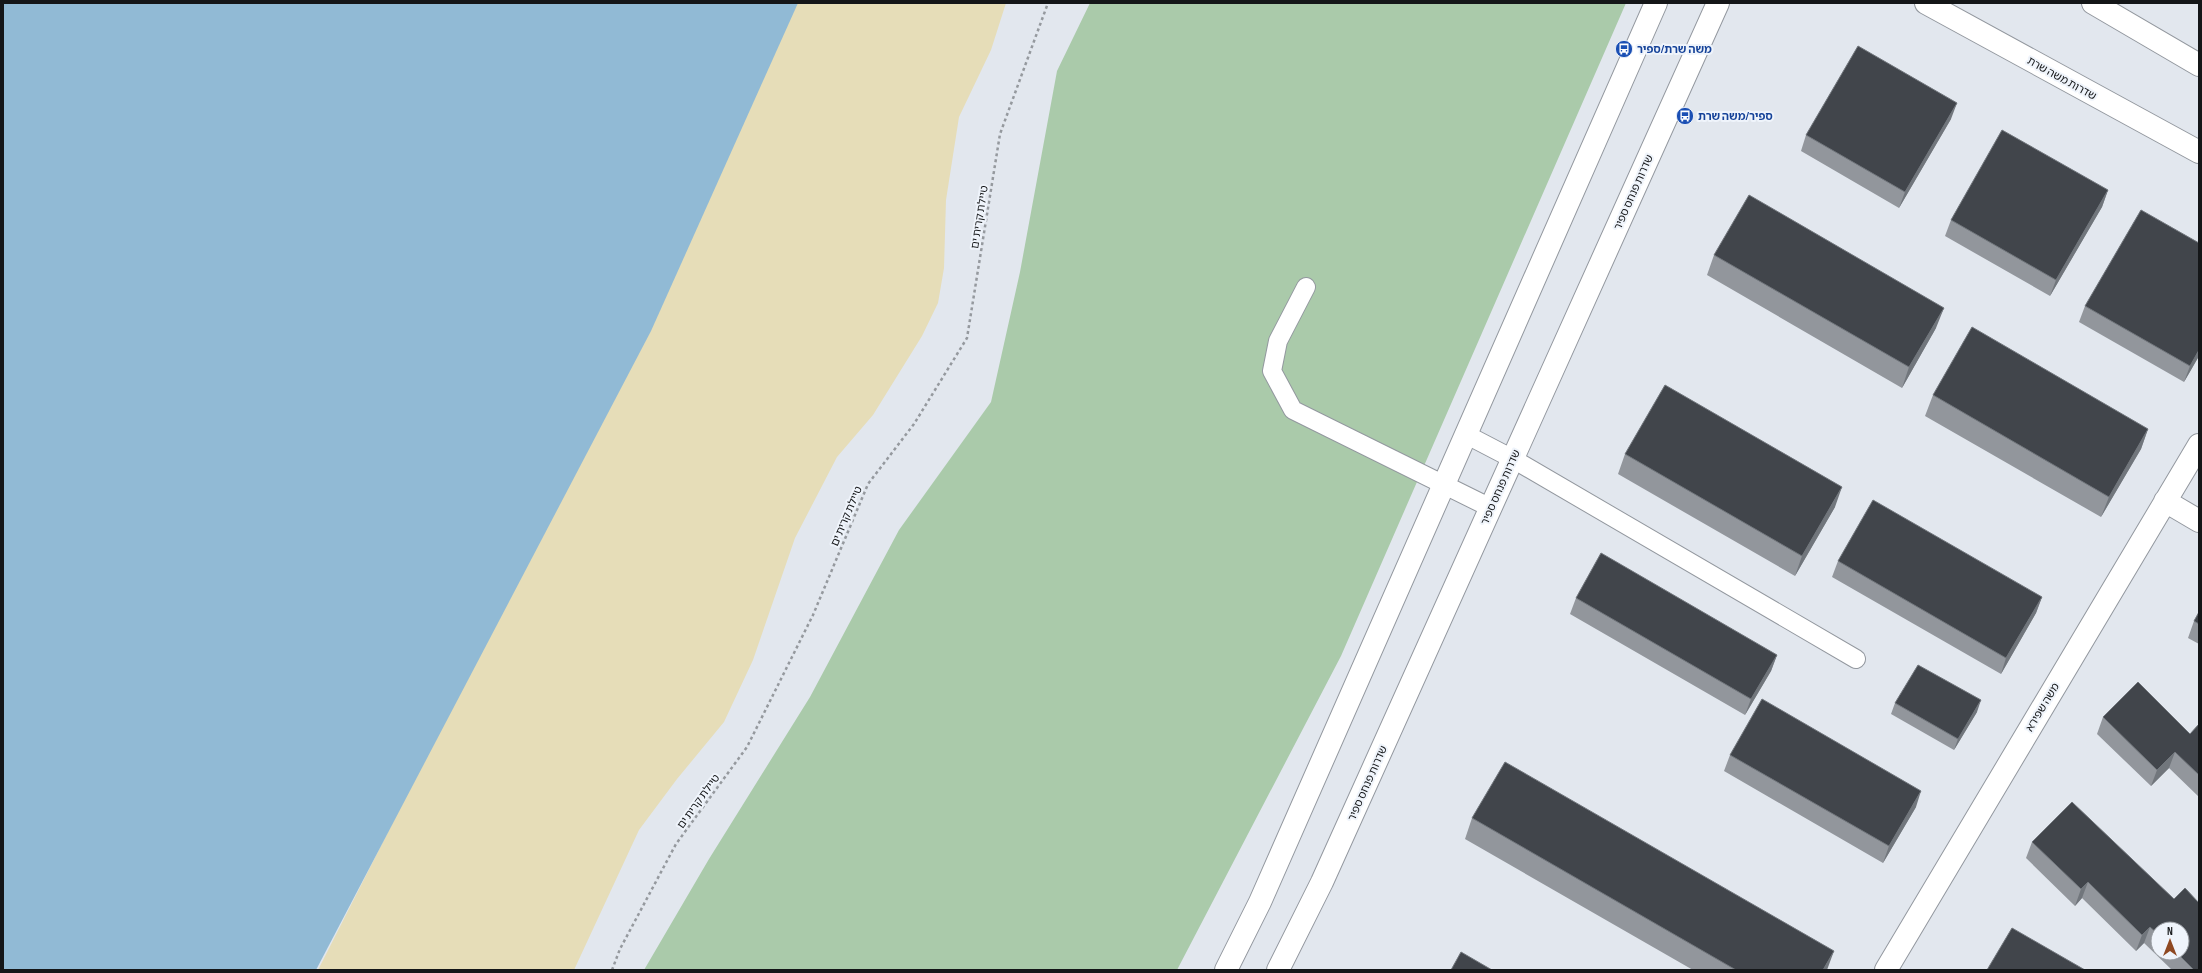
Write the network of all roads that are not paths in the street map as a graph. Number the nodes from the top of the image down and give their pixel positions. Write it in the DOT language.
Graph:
graph roads {
  1 [pos="1656,3"];
  2 [pos="1926,3"];
  3 [pos="2093,3"];
  4 [pos="1720,5"];
  5 [pos="2199,65"];
  6 [pos="2199,152"];
  7 [pos="1306,287"];
  8 [pos="1465,434"];
  9 [pos="2199,445"];
  10 [pos="1513,459"];
  11 [pos="1443,483"];
  12 [pos="2165,501"];
  13 [pos="1490,508"];
  14 [pos="2199,521"];
  15 [pos="1856,659"];
  16 [pos="1226,970"];
  17 [pos="1278,970"];
  18 [pos="1886,970"];
  1 -- 8 [label="street"];
  2 -- 6 [label="street, שדרות משה שרת"];
  3 -- 5 [label="street"];
  4 -- 10 [label="street, שדרות פנחס ספיר"];
  7 -- 11 [label="lane"];
  8 -- 10 [label="lane"];
  8 -- 11 [label="street"];
  9 -- 12 [label="street, משה שפירא"];
  10 -- 13 [label="street, שדרות פנחס ספיר"];
  10 -- 15 [label="lane"];
  11 -- 13 [label="lane"];
  11 -- 16 [label="street"];
  12 -- 14 [label="street"];
  12 -- 18 [label="street, משה שפירא"];
  13 -- 17 [label="street, שדרות פנחס ספיר"];
}
